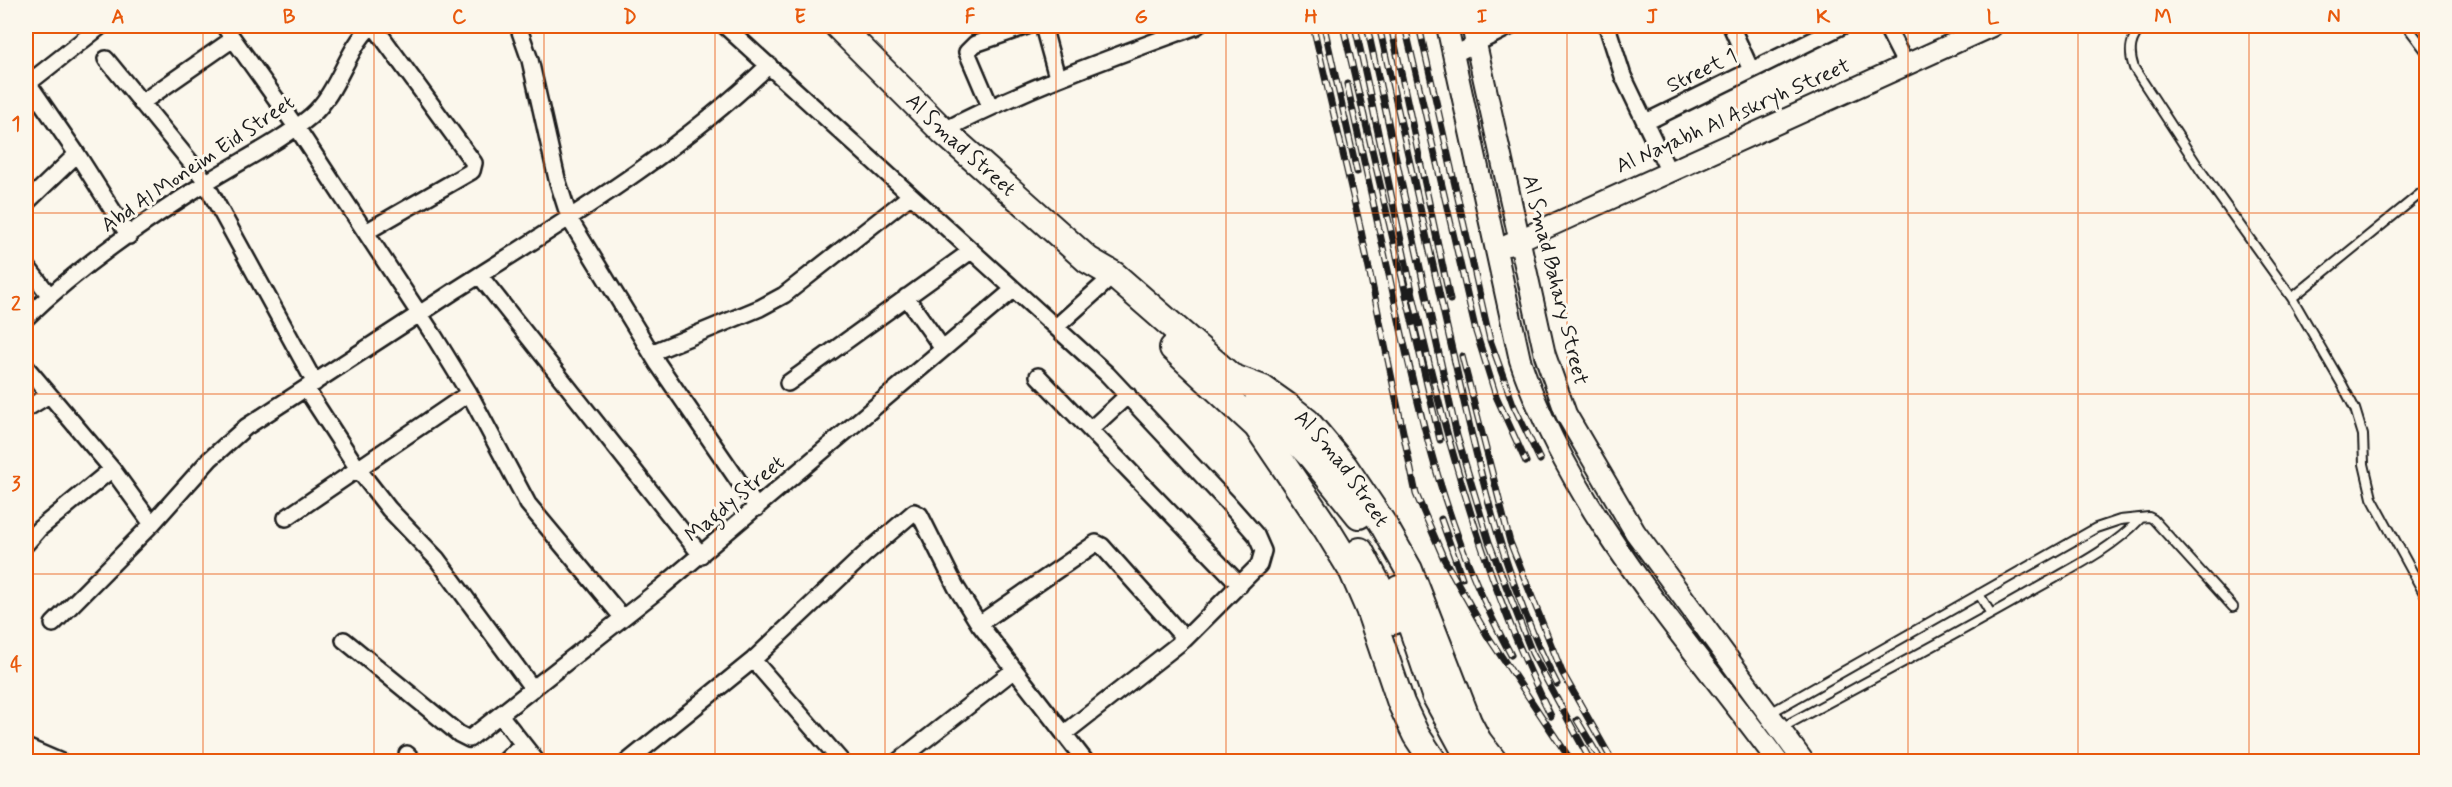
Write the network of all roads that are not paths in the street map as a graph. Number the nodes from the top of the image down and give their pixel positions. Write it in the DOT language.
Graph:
graph roads {
  1 [pos="224,26"];
  2 [pos="372,26"];
  3 [pos="518,26"];
  4 [pos="724,26"];
  5 [pos="837,26"];
  6 [pos="1027,26"];
  7 [pos="1043,26"];
  8 [pos="1197,26"];
  9 [pos="1447,26"];
  10 [pos="1511,26"];
  11 [pos="1607,26"];
  12 [pos="1731,26"];
  13 [pos="1842,26"];
  14 [pos="1886,26"];
  15 [pos="1992,26"];
  16 [pos="2143,26"];
  17 [pos="2407,26"];
  18 [pos="92,29"];
  19 [pos="1474,35"];
  20 [pos="233,39"];
  21 [pos="2427,51"];
  22 [pos="1453,56"];
  23 [pos="106,59"];
  24 [pos="769,65"];
  25 [pos="1906,65"];
  26 [pos="1751,70"];
  27 [pos="1058,77"];
  28 [pos="27,84"];
  29 [pos="141,103"];
  30 [pos="990,106"];
  31 [pos="1646,122"];
  32 [pos="296,127"];
  33 [pos="943,131"];
  34 [pos="77,154"];
  35 [pos="1670,172"];
  36 [pos="205,183"];
  37 [pos="2427,189"];
  38 [pos="910,196"];
  39 [pos="26,203"];
  40 [pos="570,220"];
  41 [pos="366,232"];
  42 [pos="129,236"];
  43 [pos="1519,240"];
  44 [pos="1494,250"];
  45 [pos="971,251"];
  46 [pos="26,265"];
  47 [pos="480,276"];
  48 [pos="1108,280"];
  49 [pos="1013,290"];
  50 [pos="50,296"];
  51 [pos="906,297"];
  52 [pos="2292,298"];
  53 [pos="420,314"];
  54 [pos="26,318"];
  55 [pos="1056,327"];
  56 [pos="943,349"];
  57 [pos="651,353"];
  58 [pos="26,367"];
  59 [pos="1038,376"];
  60 [pos="1231,376"];
  61 [pos="788,384"];
  62 [pos="310,386"];
  63 [pos="469,393"];
  64 [pos="1128,394"];
  65 [pos="49,395"];
  66 [pos="26,409"];
  67 [pos="1257,426"];
  68 [pos="1090,430"];
  69 [pos="1582,446"];
  70 [pos="1561,459"];
  71 [pos="112,469"];
  72 [pos="358,469"];
  73 [pos="757,508"];
  74 [pos="286,518"];
  75 [pos="2140,519"];
  76 [pos="1353,522"];
  77 [pos="152,524"];
  78 [pos="1635,532"];
  79 [pos="26,544"];
  80 [pos="1615,544"];
  81 [pos="701,555"];
  82 [pos="1240,585"];
  83 [pos="1979,594"];
  84 [pos="2427,597"];
  85 [pos="2233,607"];
  86 [pos="1991,614"];
  87 [pos="622,617"];
  88 [pos="54,624"];
  89 [pos="979,624"];
  90 [pos="1185,639"];
  91 [pos="344,640"];
  92 [pos="753,660"];
  93 [pos="1014,670"];
  94 [pos="533,688"];
  95 [pos="500,715"];
  96 [pos="1775,721"];
  97 [pos="1750,724"];
  98 [pos="1065,733"];
  99 [pos="1762,740"];
  100 [pos="522,744"];
  101 [pos="26,747"];
  102 [pos="61,762"];
  103 [pos="504,762"];
  104 [pos="537,762"];
  105 [pos="627,762"];
  106 [pos="842,762"];
  107 [pos="897,762"];
  108 [pos="1086,762"];
  109 [pos="1434,762"];
  110 [pos="1451,762"];
  111 [pos="1472,762"];
  112 [pos="1494,762"];
  113 [pos="1778,762"];
  114 [pos="1804,762"];
  1 -- 20 [label="street"];
  2 -- 32 [label="street, Abd Al Moneim Eid Street"];
  2 -- 41 [label="street"];
  3 -- 40 [label="street"];
  4 -- 24 [label="street"];
  5 -- 33 [label="highway, Al Smad Street"];
  6 -- 30 [label="street"];
  7 -- 27 [label="street"];
  8 -- 27 [label="street"];
  9 -- 22 [label="street"];
  10 -- 19 [label="street"];
  11 -- 31 [label="street"];
  12 -- 26 [label="street"];
  13 -- 26 [label="street, Street 1"];
  14 -- 25 [label="street"];
  15 -- 25 [label="street, Al Nayabh Al Askryh Street"];
  16 -- 52 [label="lane"];
  17 -- 21 [label="lane"];
  18 -- 28 [label="street"];
  19 -- 22 [label="street"];
  19 -- 43 [label="street, Al Smad Bahary Street"];
  20 -- 29 [label="street"];
  20 -- 32 [label="street"];
  22 -- 44 [label="street"];
  23 -- 29 [label="street"];
  24 -- 38 [label="street"];
  24 -- 40 [label="street"];
  25 -- 35 [label="street, Al Nayabh Al Askryh Street"];
  26 -- 31 [label="street, Street 1"];
  27 -- 30 [label="street"];
  28 -- 34 [label="street"];
  29 -- 36 [label="street"];
  30 -- 33 [label="street"];
  31 -- 35 [label="street"];
  32 -- 36 [label="street, Abd Al Moneim Eid Street"];
  32 -- 41 [label="street"];
  33 -- 48 [label="highway, Al Smad Street"];
  34 -- 39 [label="street"];
  34 -- 42 [label="street"];
  35 -- 43 [label="street, Al Nayabh Al Askryh Street"];
  36 -- 42 [label="street, Abd Al Moneim Eid Street"];
  36 -- 62 [label="street"];
  37 -- 52 [label="lane"];
  38 -- 45 [label="street"];
  38 -- 57 [label="street"];
  40 -- 47 [label="street"];
  40 -- 57 [label="street"];
  41 -- 53 [label="street"];
  42 -- 50 [label="street, Abd Al Moneim Eid Street"];
  43 -- 44 [label="street, Al Nayabh Al Askryh Street"];
  43 -- 69 [label="street, Al Smad Bahary Street"];
  44 -- 70 [label="street"];
  45 -- 49 [label="street"];
  45 -- 51 [label="street"];
  46 -- 50 [label="street"];
  47 -- 53 [label="street"];
  47 -- 81 [label="street"];
  48 -- 55 [label="street"];
  48 -- 60 [label="highway, Al Smad Street"];
  48 -- 67 [label="highway, Al Smad Street"];
  49 -- 55 [label="street"];
  49 -- 56 [label="street, Magdy Street"];
  50 -- 54 [label="street, Abd Al Moneim Eid Street"];
  51 -- 56 [label="street"];
  51 -- 61 [label="street"];
  52 -- 84 [label="lane"];
  53 -- 62 [label="street"];
  53 -- 63 [label="street"];
  55 -- 64 [label="street"];
  56 -- 73 [label="street, Magdy Street"];
  57 -- 73 [label="street"];
  58 -- 65 [label="street"];
  59 -- 68 [label="street"];
  60 -- 76 [label="highway"];
  60 -- 112 [label="highway, Al Smad Street"];
  62 -- 72 [label="street"];
  62 -- 77 [label="street"];
  63 -- 72 [label="street"];
  63 -- 87 [label="street"];
  64 -- 68 [label="street"];
  64 -- 82 [label="street"];
  65 -- 66 [label="street"];
  65 -- 71 [label="street"];
  67 -- 76 [label="highway"];
  67 -- 109 [label="highway, Al Smad Street"];
  68 -- 82 [label="street"];
  69 -- 70 [label="street"];
  69 -- 78 [label="street, Al Smad Bahary Street"];
  70 -- 80 [label="street"];
  71 -- 77 [label="street"];
  71 -- 79 [label="street"];
  72 -- 74 [label="street"];
  72 -- 94 [label="street"];
  73 -- 81 [label="street, Magdy Street"];
  75 -- 83 [label="lane"];
  75 -- 85 [label="lane"];
  75 -- 86 [label="lane"];
  76 -- 110 [label="highway"];
  76 -- 111 [label="highway"];
  77 -- 88 [label="street"];
  78 -- 80 [label="street"];
  78 -- 96 [label="street, Al Smad Bahary Street"];
  80 -- 97 [label="street"];
  81 -- 87 [label="street, Magdy Street"];
  82 -- 90 [label="street"];
  83 -- 86 [label="lane"];
  83 -- 96 [label="lane"];
  86 -- 96 [label="lane"];
  87 -- 94 [label="street, Magdy Street"];
  89 -- 90 [label="street"];
  89 -- 92 [label="street"];
  89 -- 93 [label="street"];
  90 -- 98 [label="street"];
  91 -- 95 [label="street, Magdy Street"];
  92 -- 105 [label="street"];
  92 -- 106 [label="street"];
  93 -- 98 [label="street"];
  93 -- 107 [label="street"];
  94 -- 95 [label="street, Magdy Street"];
  95 -- 100 [label="street"];
  96 -- 97 [label="street"];
  96 -- 99 [label="street"];
  96 -- 114 [label="street, Al Smad Bahary Street"];
  97 -- 99 [label="street"];
  98 -- 108 [label="street"];
  99 -- 113 [label="street"];
  100 -- 103 [label="street"];
  100 -- 104 [label="street"];
  101 -- 102 [label="street"];
}
